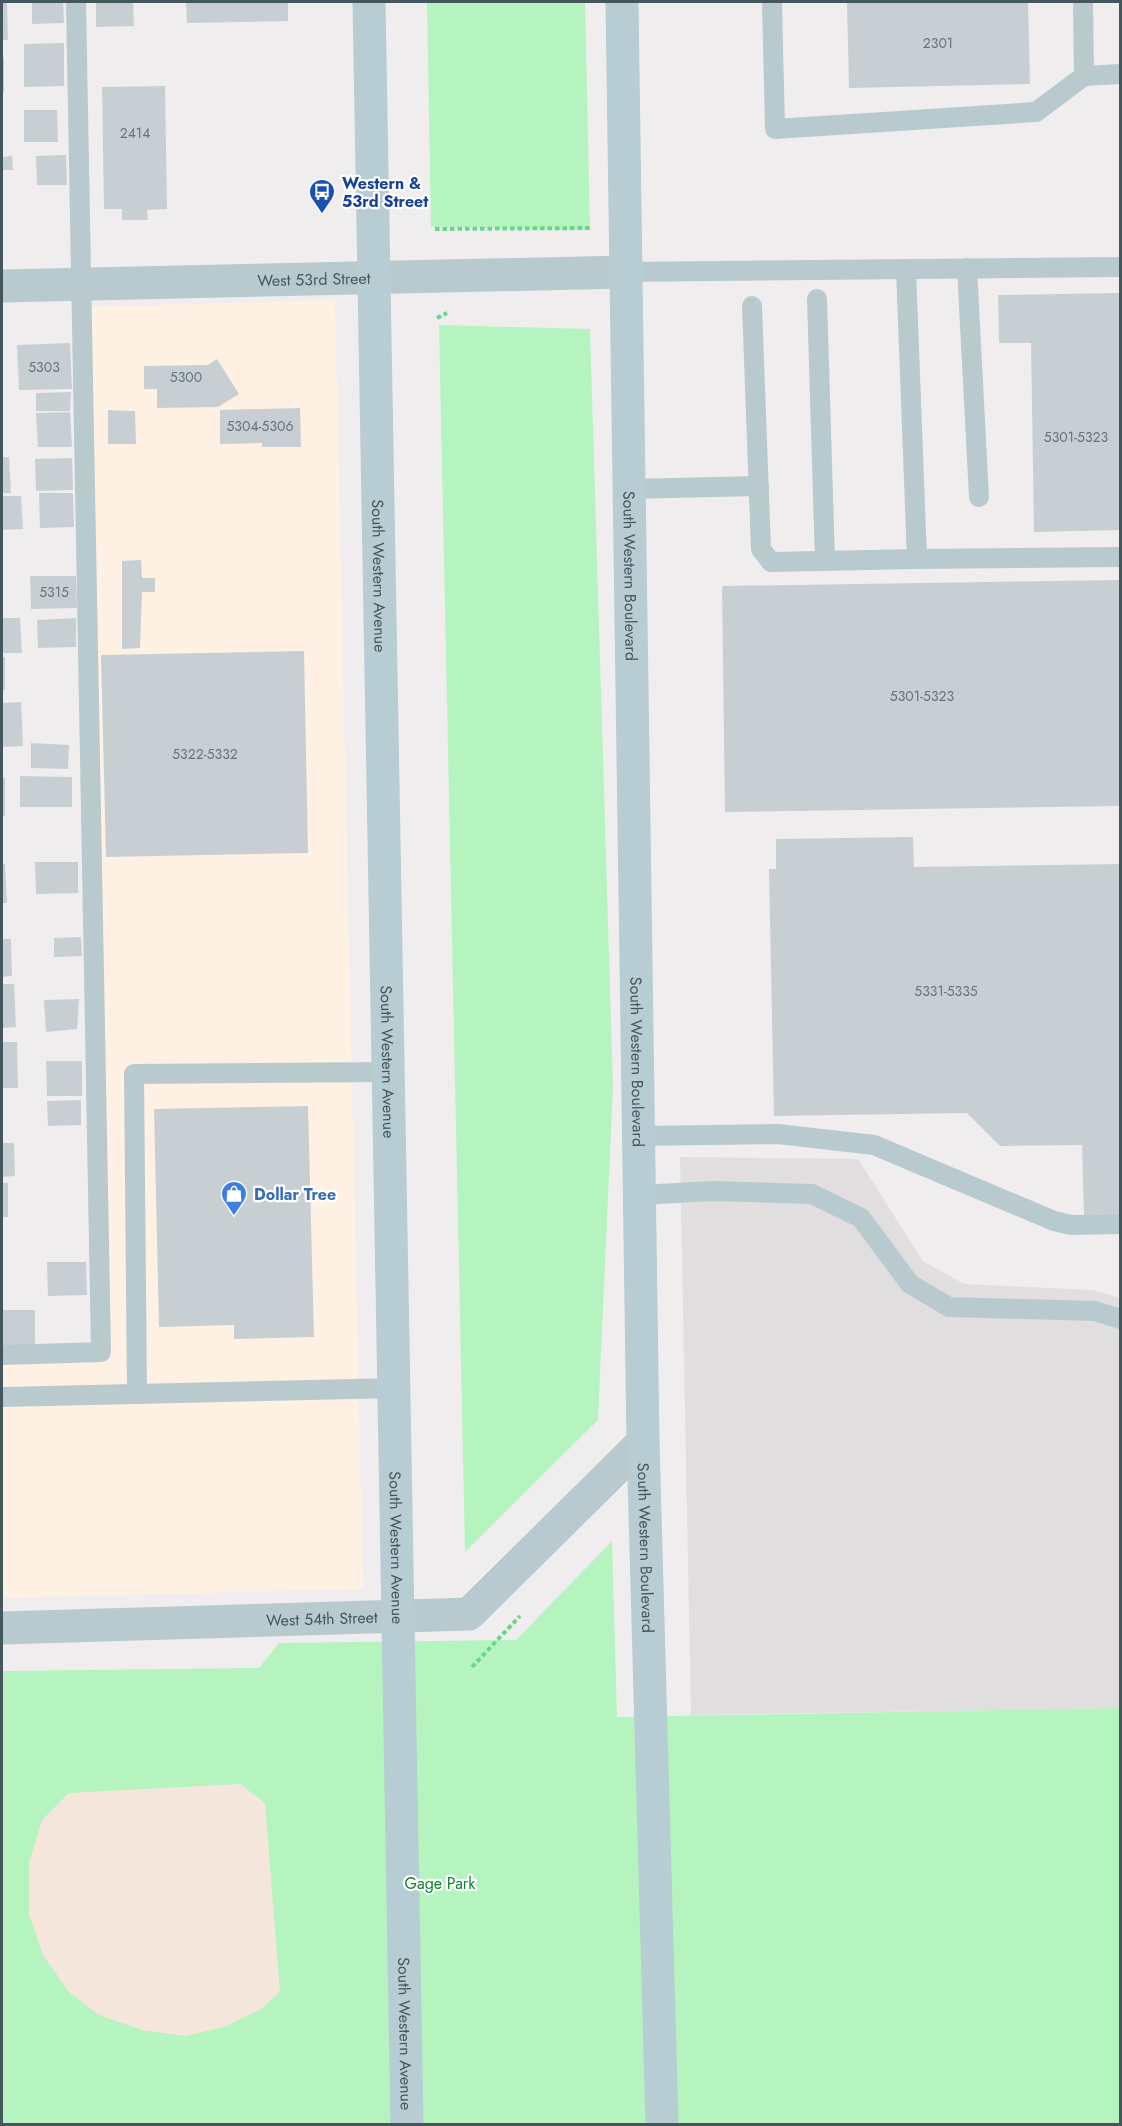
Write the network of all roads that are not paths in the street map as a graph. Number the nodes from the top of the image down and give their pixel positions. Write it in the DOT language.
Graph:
graph roads {
  1 [pos="75,2"];
  2 [pos="369,2"];
  3 [pos="622,2"];
  4 [pos="772,2"];
  5 [pos="1083,2"];
  6 [pos="1120,74"];
  7 [pos="1084,76"];
  8 [pos="1120,267"];
  9 [pos="968,268"];
  10 [pos="906,269"];
  11 [pos="625,272"];
  12 [pos="374,278"];
  13 [pos="80,284"];
  14 [pos="2,286"];
  15 [pos="817,299"];
  16 [pos="752,306"];
  17 [pos="759,486"];
  18 [pos="629,489"];
  19 [pos="979,497"];
  20 [pos="1120,556"];
  21 [pos="917,559"];
  22 [pos="825,561"];
  23 [pos="390,1072"];
  24 [pos="639,1136"];
  25 [pos="639,1195"];
  26 [pos="1120,1224"];
  27 [pos="1120,1319"];
  28 [pos="2,1355"];
  29 [pos="396,1388"];
  30 [pos="136,1394"];
  31 [pos="2,1397"];
  32 [pos="643,1442"];
  33 [pos="398,1617"];
  34 [pos="2,1628"];
  35 [pos="407,2124"];
  36 [pos="662,2124"];
  1 -- 13 [label="lane"];
  2 -- 12 [label="main road, South Western Avenue"];
  3 -- 11 [label="main road, South Western Boulevard"];
  4 -- 7 [label="lane"];
  5 -- 7 [label="lane"];
  6 -- 7 [label="lane"];
  8 -- 9 [label="lane"];
  9 -- 10 [label="lane"];
  9 -- 19 [label="lane"];
  10 -- 11 [label="lane"];
  10 -- 21 [label="lane"];
  11 -- 12 [label="street, West 53rd Street"];
  11 -- 18 [label="main road, South Western Boulevard"];
  12 -- 13 [label="street, West 53rd Street"];
  12 -- 23 [label="main road, South Western Avenue"];
  13 -- 14 [label="street, West 53rd Street"];
  13 -- 28 [label="lane"];
  15 -- 22 [label="lane"];
  16 -- 17 [label="lane"];
  17 -- 18 [label="lane"];
  17 -- 22 [label="lane"];
  18 -- 24 [label="main road, South Western Boulevard"];
  20 -- 21 [label="lane"];
  21 -- 22 [label="lane"];
  23 -- 29 [label="main road, South Western Avenue"];
  23 -- 30 [label="lane"];
  24 -- 25 [label="main road, South Western Boulevard"];
  24 -- 26 [label="lane"];
  25 -- 27 [label="lane"];
  25 -- 32 [label="main road, South Western Boulevard"];
  29 -- 30 [label="lane"];
  29 -- 33 [label="main road, South Western Avenue"];
  30 -- 31 [label="lane"];
  32 -- 33 [label="street, West 54th Street"];
  32 -- 36 [label="main road, South Western Boulevard"];
  33 -- 34 [label="street, West 54th Street"];
  33 -- 35 [label="main road, South Western Avenue"];
}
